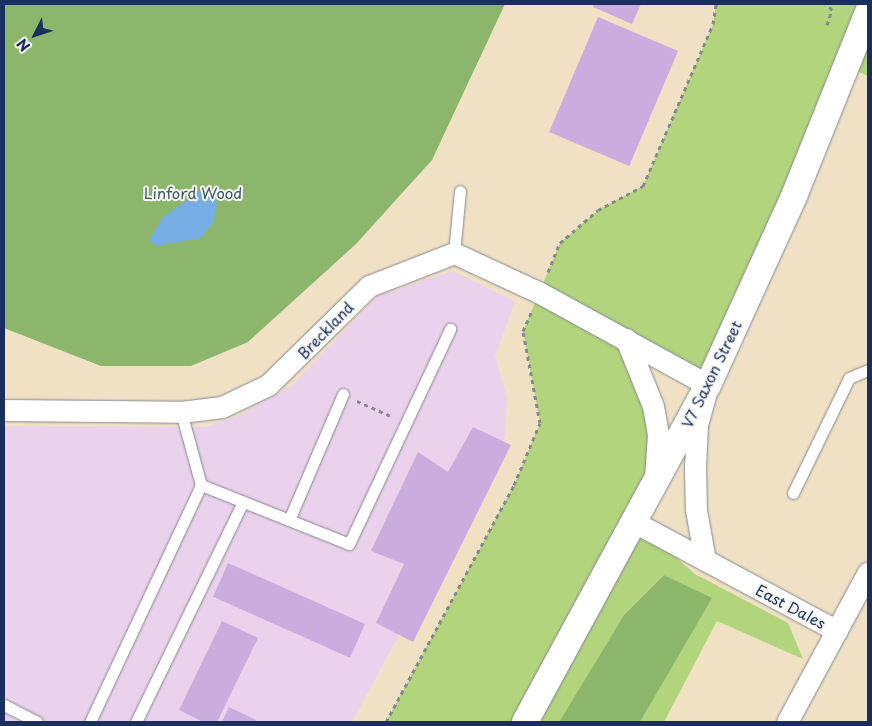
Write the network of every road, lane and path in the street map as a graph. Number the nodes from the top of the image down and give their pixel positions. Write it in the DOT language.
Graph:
graph roads {
  1 [pos="716,4"];
  2 [pos="827,4"];
  3 [pos="868,12"];
  4 [pos="827,25"];
  5 [pos="460,191"];
  6 [pos="454,253"];
  7 [pos="540,293"];
  8 [pos="450,329"];
  9 [pos="626,340"];
  10 [pos="868,370"];
  11 [pos="708,385"];
  12 [pos="343,394"];
  13 [pos="4,410"];
  14 [pos="181,412"];
  15 [pos="405,423"];
  16 [pos="201,485"];
  17 [pos="655,485"];
  18 [pos="794,493"];
  19 [pos="244,502"];
  20 [pos="289,520"];
  21 [pos="636,523"];
  22 [pos="705,560"];
  23 [pos="868,572"];
  24 [pos="837,631"];
  25 [pos="4,705"];
  26 [pos="36,722"];
  27 [pos="90,722"];
  28 [pos="136,722"];
  29 [pos="386,722"];
  30 [pos="525,722"];
  31 [pos="787,722"];
  1 -- 7 [label="path"];
  2 -- 4 [label="path"];
  3 -- 11 [label="street, V7 Saxon Street"];
  5 -- 6 [label="lane"];
  6 -- 7 [label="street"];
  6 -- 14 [label="street, Breckland"];
  7 -- 9 [label="street"];
  7 -- 29 [label="path"];
  8 -- 15 [label="lane"];
  9 -- 11 [label="street"];
  9 -- 17 [label="street"];
  10 -- 18 [label="lane"];
  11 -- 17 [label="street, V7 Saxon Street"];
  11 -- 22 [label="street"];
  12 -- 15 [label="path"];
  12 -- 20 [label="lane"];
  13 -- 14 [label="street, Breckland"];
  14 -- 16 [label="lane"];
  15 -- 20 [label="lane"];
  16 -- 19 [label="lane"];
  16 -- 27 [label="lane"];
  17 -- 21 [label="street, V7 Saxon Street"];
  19 -- 20 [label="lane"];
  19 -- 28 [label="lane"];
  21 -- 22 [label="street, East Dales"];
  21 -- 30 [label="street, V7 Saxon Street"];
  22 -- 24 [label="street, East Dales"];
  23 -- 24 [label="street"];
  24 -- 31 [label="street, East Dales"];
  25 -- 26 [label="lane"];
}
